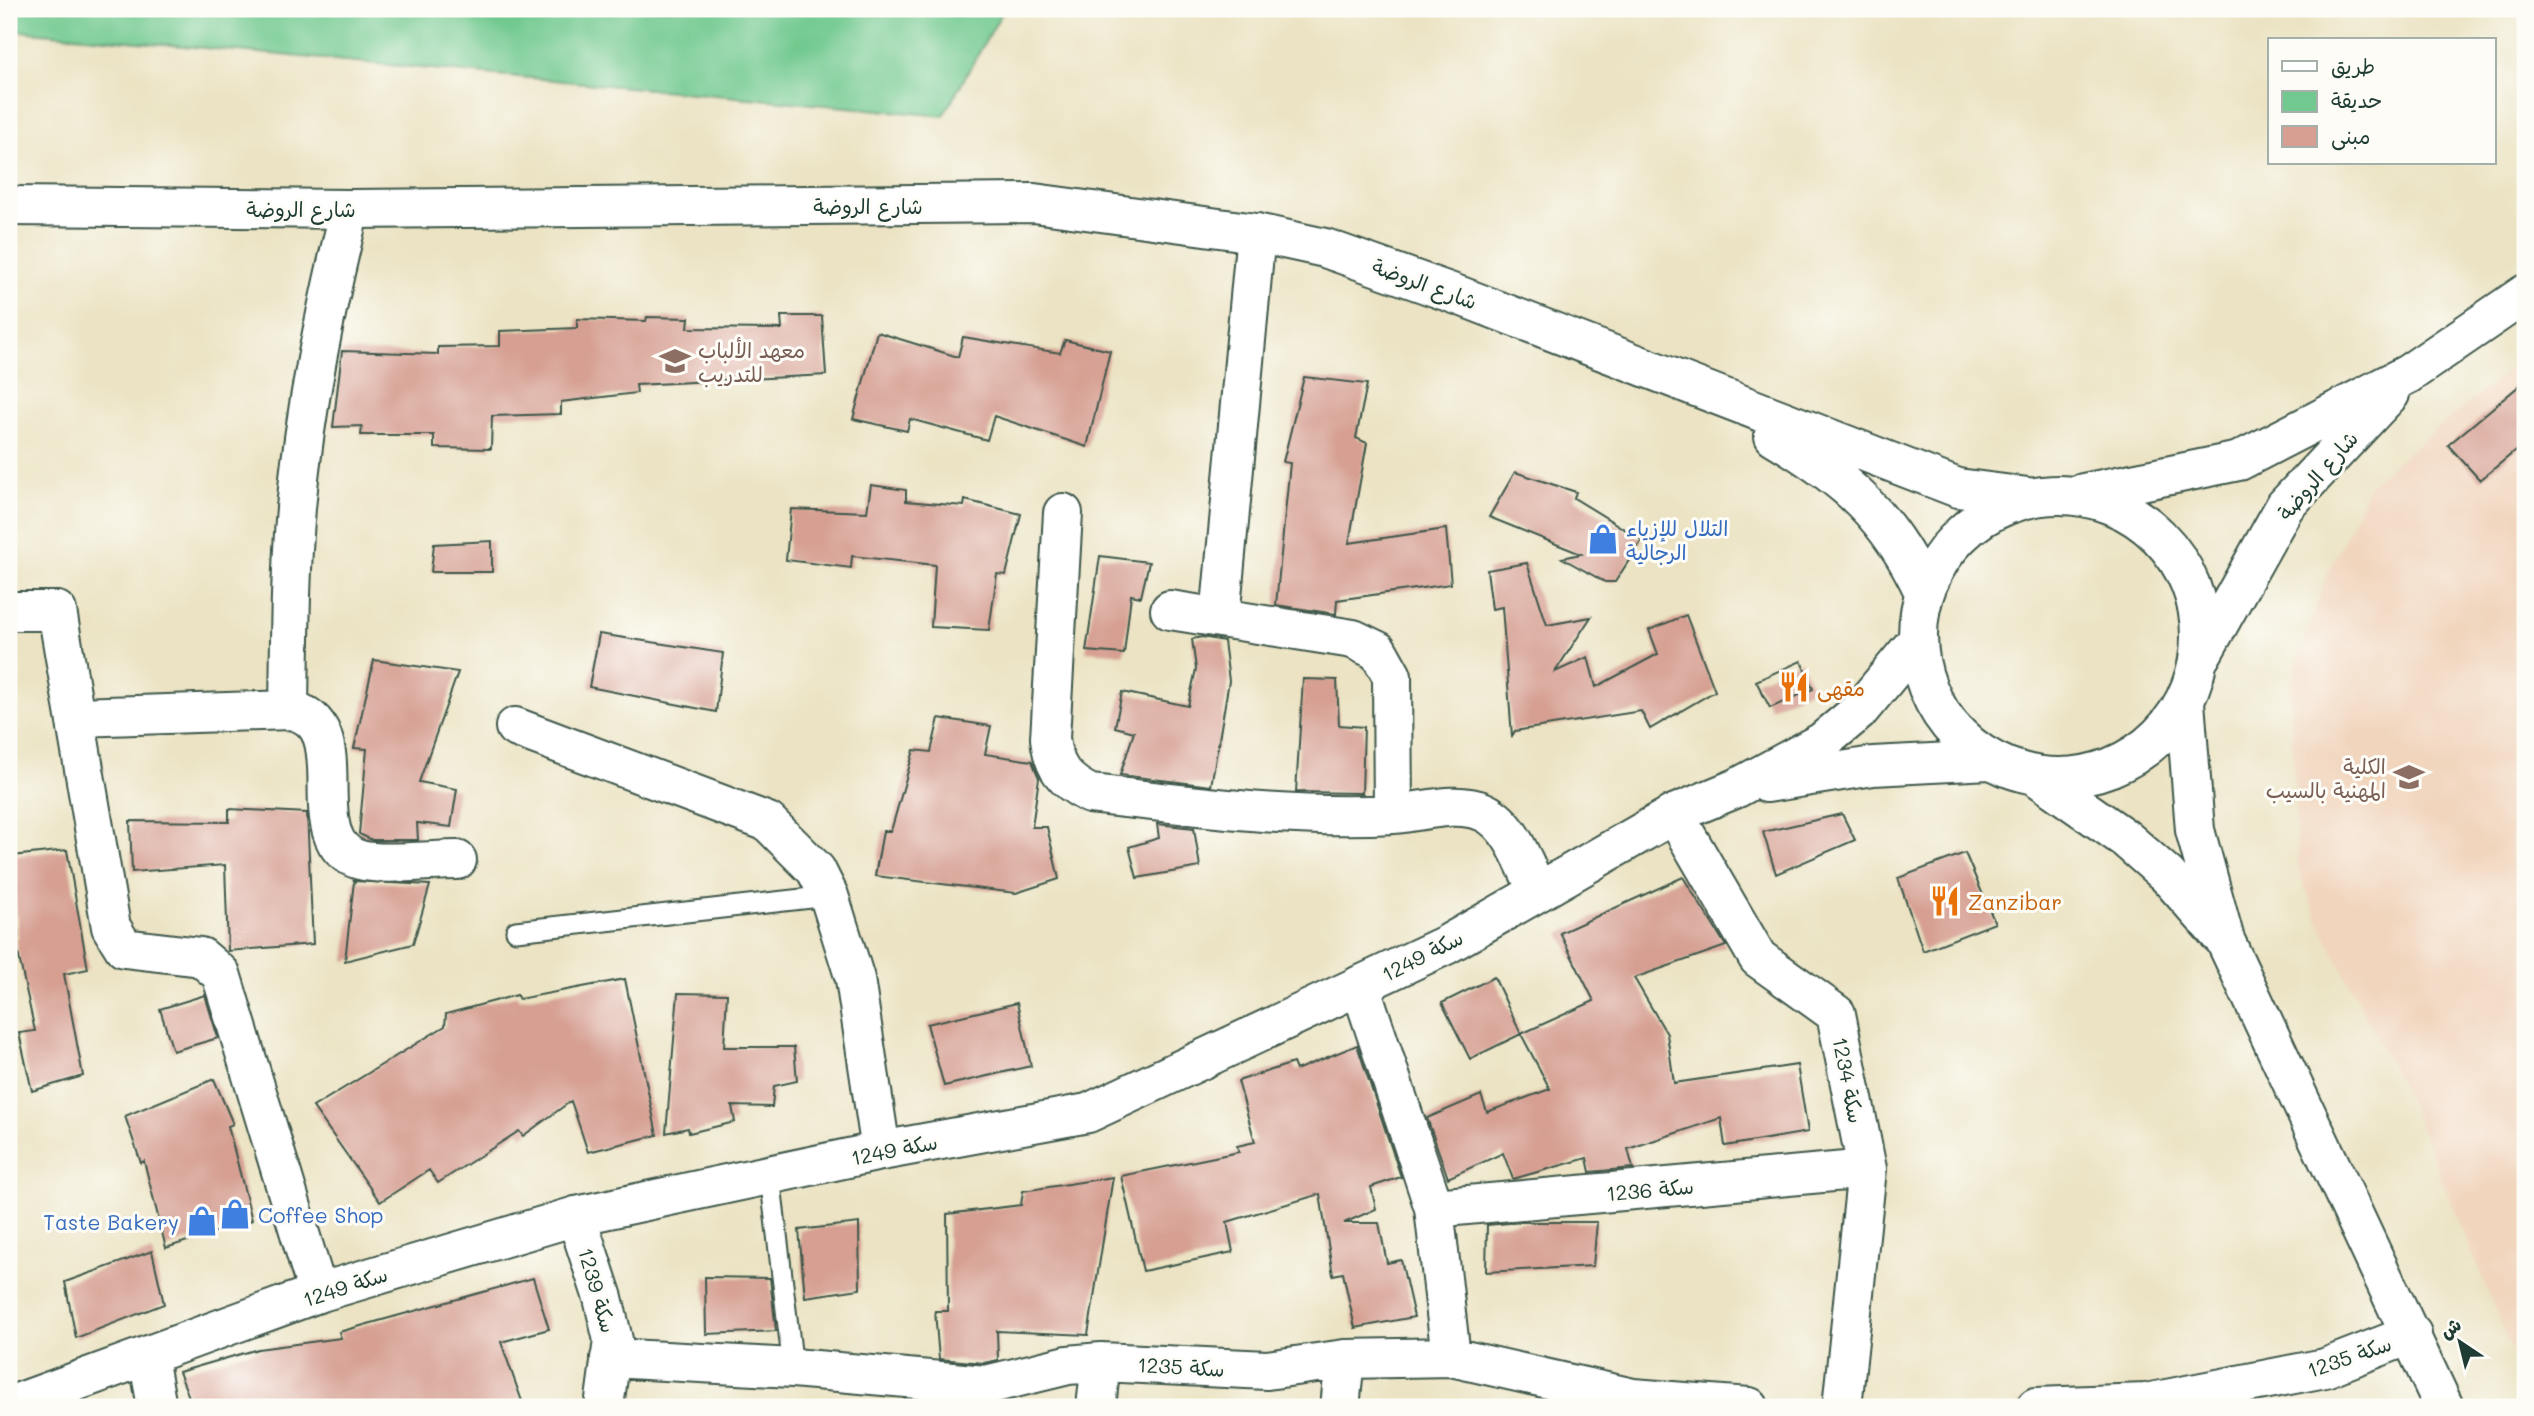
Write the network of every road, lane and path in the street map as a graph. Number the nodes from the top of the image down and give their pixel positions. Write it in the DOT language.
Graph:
graph roads {
  1 [pos="9,206"];
  2 [pos="350,209"];
  3 [pos="1256,233"];
  4 [pos="2525,294"];
  5 [pos="2408,374"];
  6 [pos="1697,390"];
  7 [pos="2077,495"];
  8 [pos="2028,497"];
  9 [pos="1063,513"];
  10 [pos="1924,592"];
  11 [pos="1170,610"];
  12 [pos="9,611"];
  13 [pos="1220,618"];
  14 [pos="1917,641"];
  15 [pos="2199,660"];
  16 [pos="2185,702"];
  17 [pos="289,710"];
  18 [pos="77,717"];
  19 [pos="515,727"];
  20 [pos="1990,760"];
  21 [pos="2036,776"];
  22 [pos="1737,788"];
  23 [pos="1393,814"];
  24 [pos="1674,814"];
  25 [pos="457,860"];
  26 [pos="1537,890"];
  27 [pos="829,895"];
  28 [pos="516,931"];
  29 [pos="2225,940"];
  30 [pos="1360,985"];
  31 [pos="881,1151"];
  32 [pos="1867,1169"];
  33 [pos="770,1176"];
  34 [pos="1433,1208"];
  35 [pos="576,1216"];
  36 [pos="318,1293"];
  37 [pos="2412,1335"];
  38 [pos="148,1357"];
  39 [pos="1451,1357"];
  40 [pos="610,1358"];
  41 [pos="1345,1359"];
  42 [pos="1101,1362"];
  43 [pos="793,1368"];
  44 [pos="884,1392"];
  45 [pos="1660,1404"];
  46 [pos="2147,1405"];
  47 [pos="9,1406"];
  48 [pos="158,1407"];
  49 [pos="604,1407"];
  50 [pos="1096,1407"];
  51 [pos="1340,1407"];
  52 [pos="1749,1407"];
  53 [pos="1842,1407"];
  54 [pos="2036,1407"];
  55 [pos="2444,1407"];
  1 -- 2 [label="street, شارع الروضة"];
  2 -- 3 [label="street, شارع الروضة"];
  2 -- 17 [label="street"];
  3 -- 6 [label="street, شارع الروضة"];
  3 -- 13 [label="street"];
  4 -- 5 [label="street, شارع الروضة"];
  5 -- 7 [label="street, شارع الروضة"];
  5 -- 15 [label="street, شارع الروضة"];
  6 -- 8 [label="street, شارع الروضة"];
  6 -- 10 [label="street, شارع الروضة"];
  7 -- 8 [label="street"];
  7 -- 15 [label="street"];
  8 -- 10 [label="street"];
  9 -- 23 [label="street"];
  10 -- 14 [label="street"];
  11 -- 13 [label="street"];
  12 -- 18 [label="street"];
  13 -- 23 [label="street"];
  14 -- 20 [label="street"];
  14 -- 22 [label="street, سكة 1249"];
  15 -- 16 [label="street"];
  16 -- 21 [label="street"];
  16 -- 29 [label="street"];
  17 -- 18 [label="street"];
  17 -- 25 [label="street"];
  18 -- 36 [label="street"];
  19 -- 27 [label="street"];
  20 -- 21 [label="street"];
  20 -- 22 [label="street, سكة 1249"];
  21 -- 29 [label="street"];
  22 -- 24 [label="street, سكة 1249"];
  23 -- 26 [label="street"];
  24 -- 26 [label="street, سكة 1249"];
  24 -- 32 [label="street, سكة 1234"];
  26 -- 30 [label="street, سكة 1249"];
  27 -- 28 [label="lane"];
  27 -- 31 [label="street"];
  29 -- 37 [label="street"];
  30 -- 31 [label="street, سكة 1249"];
  30 -- 34 [label="street"];
  31 -- 33 [label="street, سكة 1249"];
  32 -- 34 [label="street, سكة 1236"];
  32 -- 53 [label="street, سكة 1234"];
  33 -- 35 [label="street, سكة 1249"];
  33 -- 43 [label="lane"];
  34 -- 39 [label="street"];
  35 -- 36 [label="street, سكة 1249"];
  35 -- 40 [label="street, سكة 1239"];
  36 -- 38 [label="street, سكة 1249"];
  37 -- 46 [label="street, سكة 1235"];
  37 -- 55 [label="street"];
  38 -- 47 [label="street, سكة 1249"];
  38 -- 48 [label="street"];
  39 -- 41 [label="street, سكة 1235"];
  39 -- 45 [label="street, سكة 1235"];
  40 -- 43 [label="street, سكة 1235"];
  40 -- 49 [label="street, سكة 1239"];
  41 -- 42 [label="street, سكة 1235"];
  41 -- 51 [label="street"];
  42 -- 44 [label="street, سكة 1235"];
  42 -- 50 [label="street"];
  43 -- 44 [label="street, سكة 1235"];
  45 -- 52 [label="street, سكة 1235"];
  46 -- 54 [label="street, سكة 1235"];
}
